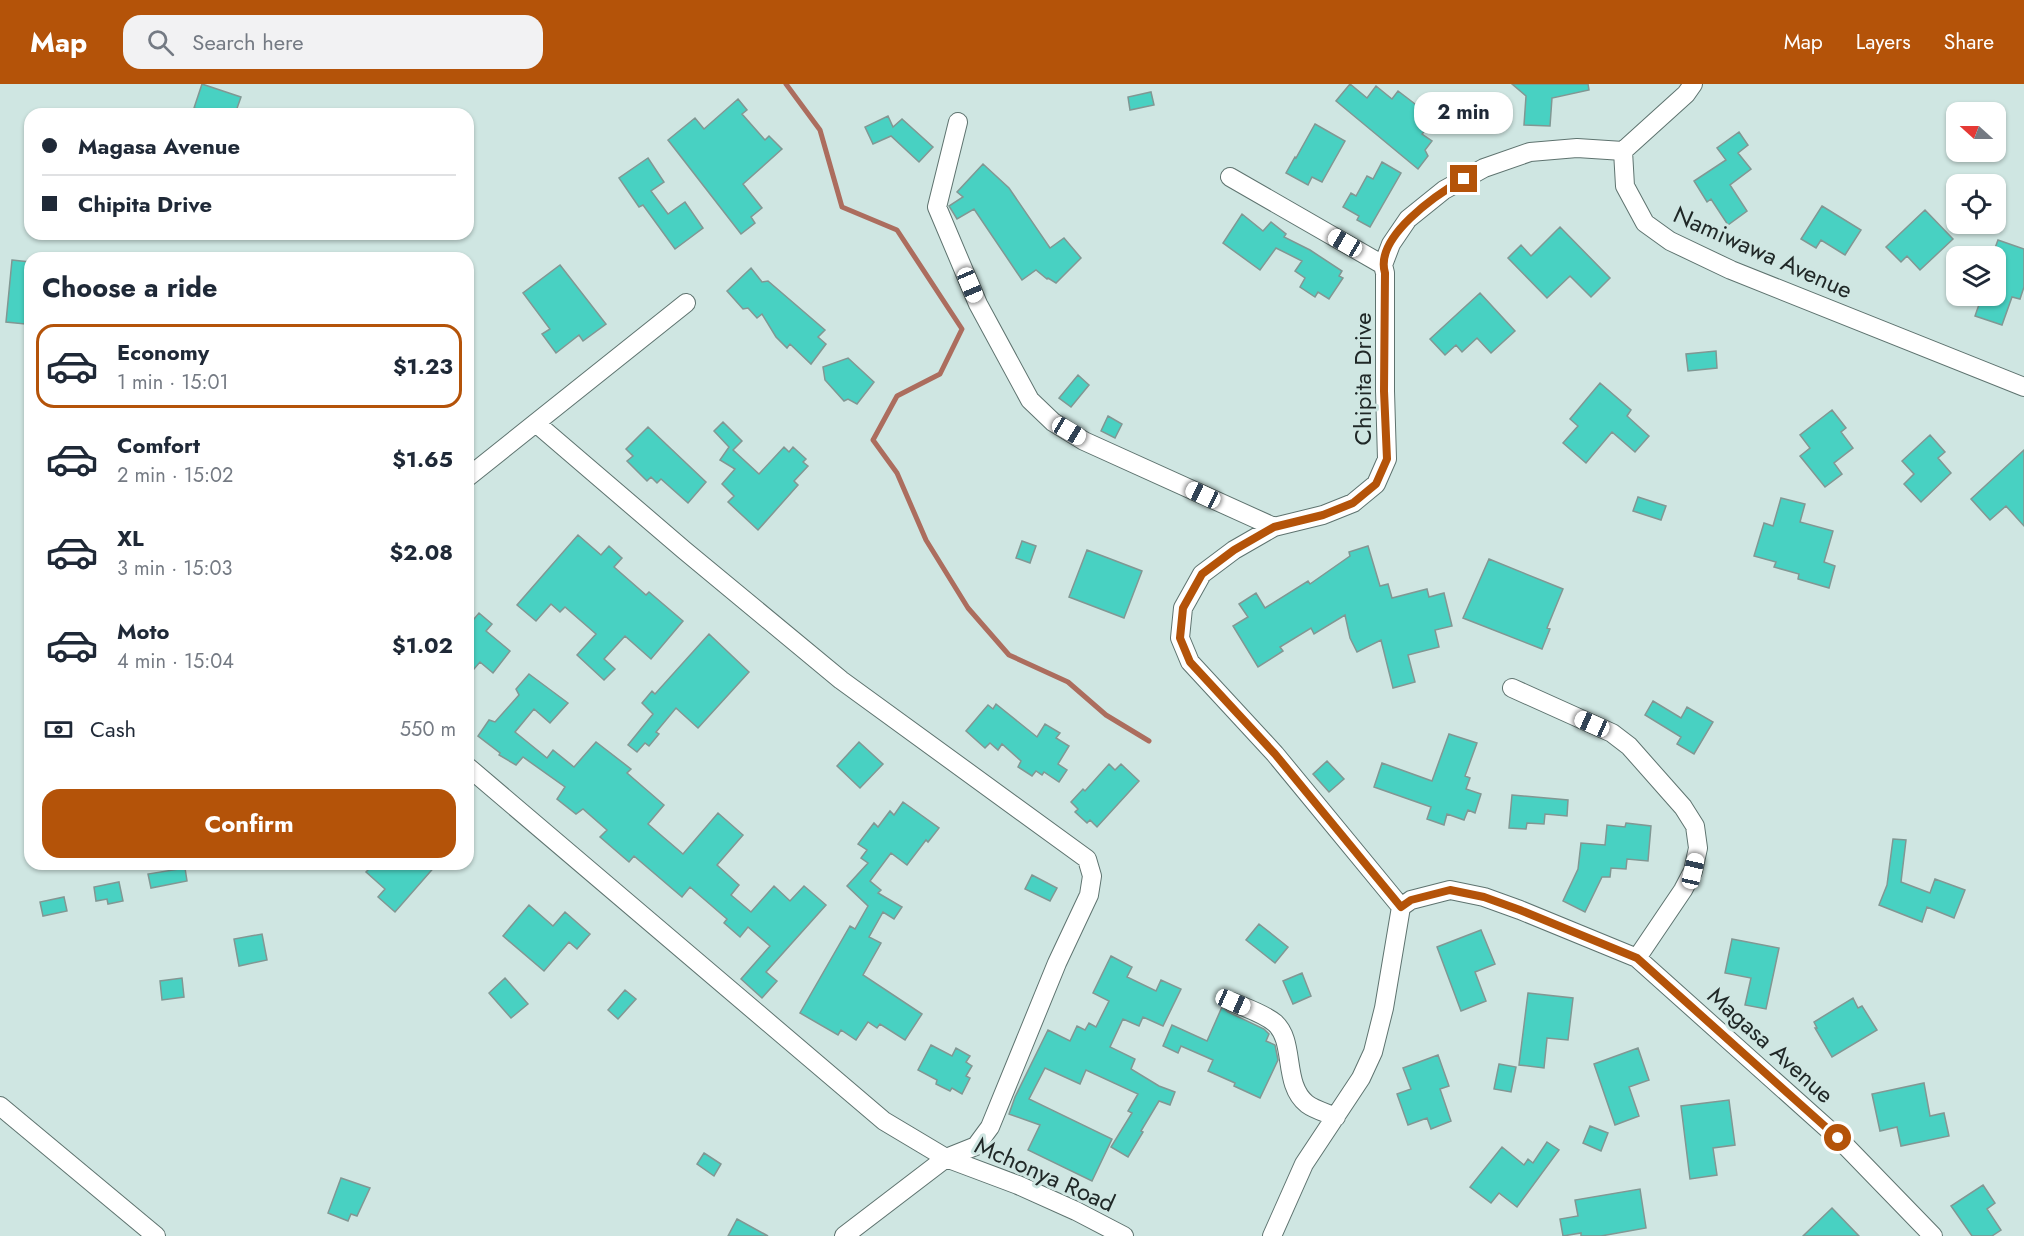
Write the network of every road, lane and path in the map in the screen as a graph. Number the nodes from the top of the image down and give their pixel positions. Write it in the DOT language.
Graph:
graph roads {
  1 [pos="1693,84"];
  2 [pos="958,122"];
  3 [pos="1623,152"];
  4 [pos="1230,177"];
  5 [pos="1383,265"];
  6 [pos="686,303"];
  7 [pos="2024,387"];
  8 [pos="537,424"];
  9 [pos="474,472"];
  10 [pos="1274,527"];
  11 [pos="1512,688"];
  12 [pos="474,772"];
  13 [pos="1401,907"];
  14 [pos="1637,958"];
  15 [pos="1233,1002"];
  16 [pos="0,1106"];
  17 [pos="1336,1117"];
  18 [pos="946,1158"];
  19 [pos="156,1236"];
  20 [pos="844,1236"];
  21 [pos="1124,1236"];
  22 [pos="1272,1236"];
  23 [pos="1933,1236"];
  1 -- 3 [label="street"];
  2 -- 10 [label="street"];
  3 -- 5 [label="street, Chipita Drive"];
  3 -- 7 [label="street, Namiwawa Avenue"];
  4 -- 5 [label="street"];
  5 -- 10 [label="street, Chipita Drive"];
  6 -- 8 [label="street"];
  8 -- 9 [label="street"];
  8 -- 18 [label="street"];
  10 -- 13 [label="street, Chipita Drive"];
  11 -- 14 [label="street"];
  12 -- 18 [label="street, Mchonya Road"];
  13 -- 14 [label="street, Magasa Avenue"];
  13 -- 17 [label="street"];
  14 -- 23 [label="street, Magasa Avenue"];
  15 -- 17 [label="street"];
  16 -- 19 [label="street"];
  17 -- 22 [label="street"];
  18 -- 20 [label="street"];
  18 -- 21 [label="street, Mchonya Road"];
}
